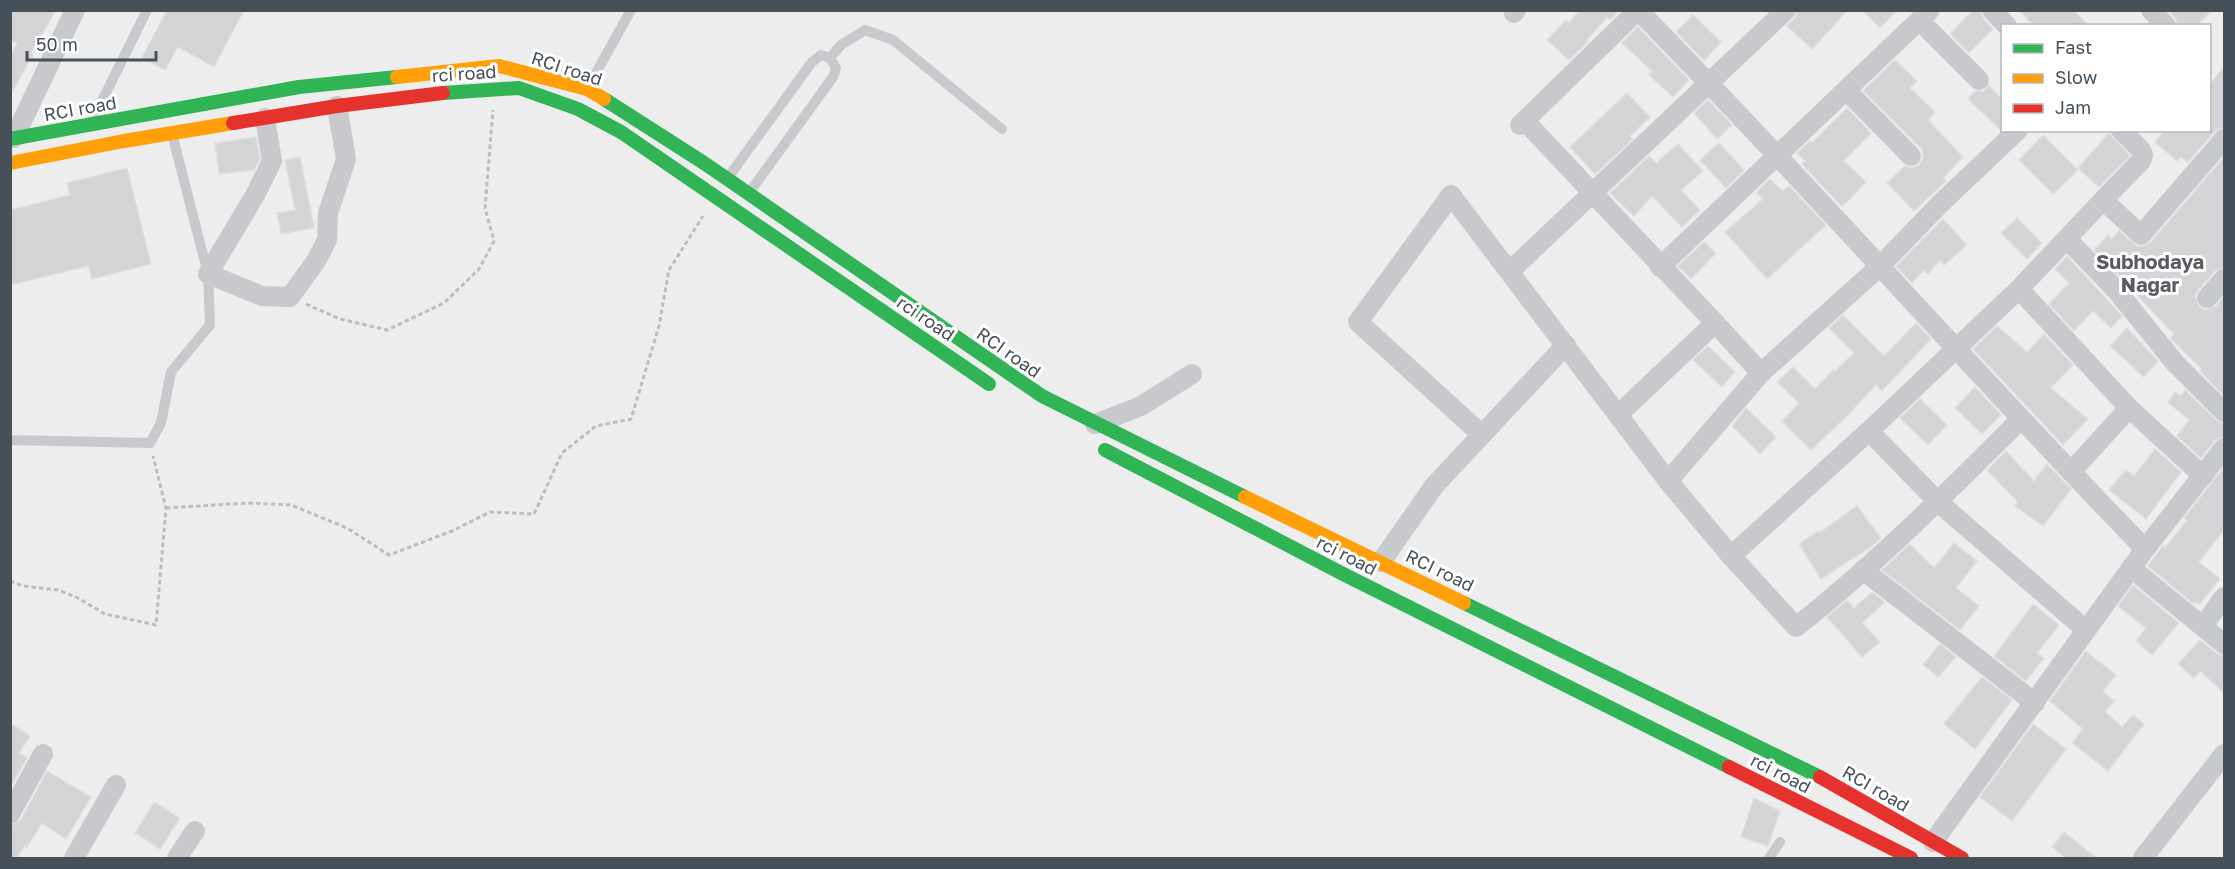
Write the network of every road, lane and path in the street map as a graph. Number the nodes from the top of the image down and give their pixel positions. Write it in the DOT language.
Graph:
graph roads {
  1 [pos="75,10"];
  2 [pos="147,10"];
  3 [pos="631,10"];
  4 [pos="1638,10"];
  5 [pos="1786,10"];
  6 [pos="1992,10"];
  7 [pos="2151,10"];
  8 [pos="1925,16"];
  9 [pos="2005,24"];
  10 [pos="2164,24"];
  11 [pos="830,58"];
  12 [pos="1979,80"];
  13 [pos="1710,83"];
  14 [pos="495,89"];
  15 [pos="587,89"];
  16 [pos="1847,91"];
  17 [pos="337,106"];
  18 [pos="265,118"];
  19 [pos="90,124"];
  20 [pos="1002,129"];
  21 [pos="2016,132"];
  22 [pos="2123,132"];
  23 [pos="172,133"];
  24 [pos="12,138"];
  25 [pos="2224,139"];
  26 [pos="1779,156"];
  27 [pos="1911,156"];
  28 [pos="10,163"];
  29 [pos="727,179"];
  30 [pos="748,194"];
  31 [pos="1593,194"];
  32 [pos="716,196"];
  33 [pos="2103,200"];
  34 [pos="2067,239"];
  35 [pos="1660,267"];
  36 [pos="1879,267"];
  37 [pos="1510,271"];
  38 [pos="208,274"];
  39 [pos="2224,279"];
  40 [pos="880,284"];
  41 [pos="2019,289"];
  42 [pos="290,297"];
  43 [pos="2207,298"];
  44 [pos="868,301"];
  45 [pos="1715,323"];
  46 [pos="1566,345"];
  47 [pos="1957,350"];
  48 [pos="1192,374"];
  49 [pos="1761,374"];
  50 [pos="1000,390"];
  51 [pos="2129,408"];
  52 [pos="2224,412"];
  53 [pos="1619,414"];
  54 [pos="2021,419"];
  55 [pos="1869,431"];
  56 [pos="1092,433"];
  57 [pos="1481,434"];
  58 [pos="10,440"];
  59 [pos="150,443"];
  60 [pos="2224,448"];
  61 [pos="2071,472"];
  62 [pos="2203,476"];
  63 [pos="1668,481"];
  64 [pos="1938,502"];
  65 [pos="166,508"];
  66 [pos="2145,549"];
  67 [pos="1731,556"];
  68 [pos="1381,562"];
  69 [pos="2131,568"];
  70 [pos="1863,570"];
  71 [pos="10,581"];
  72 [pos="1455,597"];
  73 [pos="2224,597"];
  74 [pos="1443,624"];
  75 [pos="2203,626"];
  76 [pos="2086,630"];
  77 [pos="2224,644"];
  78 [pos="2035,703"];
  79 [pos="43,754"];
  80 [pos="2220,768"];
  81 [pos="116,785"];
  82 [pos="10,814"];
  83 [pos="195,831"];
  84 [pos="1780,842"];
  85 [pos="1933,842"];
  86 [pos="74,858"];
  87 [pos="177,858"];
  88 [pos="1769,858"];
  89 [pos="1911,858"];
  90 [pos="1962,858"];
  91 [pos="2143,858"];
  1 -- 24 [label="street"];
  2 -- 19 [label="lane"];
  3 -- 15 [label="lane"];
  4 -- 13 [label="street"];
  4 -- 31 [label="street"];
  5 -- 13 [label="street"];
  6 -- 9 [label="street"];
  7 -- 10 [label="street"];
  8 -- 12 [label="street"];
  8 -- 16 [label="street"];
  11 -- 20 [label="lane"];
  11 -- 29 [label="lane"];
  11 -- 30 [label="lane"];
  13 -- 26 [label="street"];
  13 -- 31 [label="street"];
  14 -- 17 [label="main road, rci road"];
  14 -- 32 [label="main road, rci road"];
  14 -- 42 [label="path"];
  15 -- 19 [label="main road, RCI road"];
  15 -- 29 [label="main road, RCI road"];
  16 -- 26 [label="street"];
  16 -- 27 [label="street"];
  17 -- 18 [label="main road, rci road"];
  17 -- 42 [label="street"];
  18 -- 23 [label="main road, rci road"];
  18 -- 38 [label="street"];
  19 -- 24 [label="main road, RCI road"];
  21 -- 36 [label="street"];
  22 -- 33 [label="street"];
  23 -- 28 [label="main road, rci road"];
  23 -- 38 [label="lane"];
  25 -- 33 [label="street"];
  26 -- 35 [label="street"];
  26 -- 36 [label="street"];
  29 -- 30 [label="main road, RCI road"];
  30 -- 40 [label="main road, RCI road"];
  31 -- 35 [label="street"];
  31 -- 37 [label="street"];
  32 -- 44 [label="main road, rci road"];
  32 -- 65 [label="path"];
  33 -- 34 [label="street"];
  34 -- 41 [label="street"];
  34 -- 52 [label="street"];
  35 -- 45 [label="street"];
  36 -- 47 [label="street"];
  36 -- 49 [label="street"];
  37 -- 46 [label="street"];
  37 -- 57 [label="street"];
  38 -- 42 [label="street"];
  38 -- 59 [label="lane"];
  39 -- 43 [label="street"];
  40 -- 44 [label="main road"];
  40 -- 56 [label="main road, RCI road"];
  41 -- 47 [label="street"];
  41 -- 51 [label="street"];
  44 -- 50 [label="main road, rci road"];
  45 -- 49 [label="street"];
  45 -- 53 [label="street"];
  46 -- 53 [label="street"];
  46 -- 57 [label="street"];
  47 -- 54 [label="street"];
  47 -- 55 [label="street"];
  48 -- 56 [label="street"];
  49 -- 63 [label="street"];
  51 -- 61 [label="street"];
  51 -- 62 [label="street"];
  53 -- 63 [label="street"];
  54 -- 61 [label="street"];
  54 -- 64 [label="street"];
  55 -- 64 [label="street"];
  55 -- 67 [label="street"];
  56 -- 68 [label="main road, RCI road"];
  56 -- 74 [label="main road, rci road"];
  57 -- 68 [label="street"];
  58 -- 59 [label="lane"];
  59 -- 65 [label="path"];
  60 -- 62 [label="street"];
  61 -- 66 [label="street"];
  62 -- 66 [label="street"];
  63 -- 67 [label="street"];
  64 -- 70 [label="street"];
  64 -- 76 [label="street"];
  65 -- 71 [label="path"];
  66 -- 69 [label="street"];
  67 -- 70 [label="street"];
  68 -- 72 [label="main road, RCI road"];
  69 -- 75 [label="street"];
  69 -- 76 [label="street"];
  70 -- 78 [label="street"];
  72 -- 74 [label="main road"];
  72 -- 85 [label="main road, RCI road"];
  73 -- 75 [label="street"];
  74 -- 89 [label="main road, rci road"];
  75 -- 77 [label="street"];
  76 -- 78 [label="street"];
  78 -- 85 [label="street"];
  79 -- 82 [label="street"];
  80 -- 91 [label="street"];
  81 -- 86 [label="street"];
  83 -- 87 [label="street"];
  84 -- 88 [label="lane"];
  85 -- 90 [label="main road, RCI road"];
}
